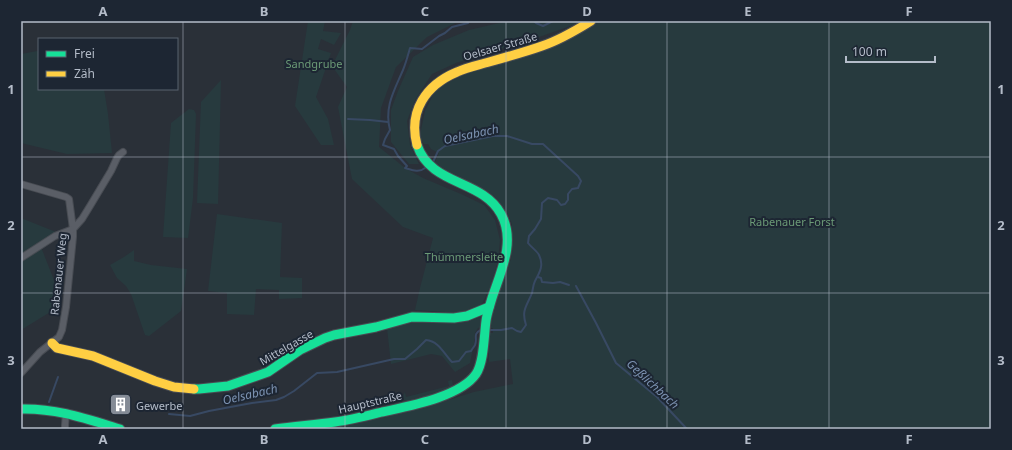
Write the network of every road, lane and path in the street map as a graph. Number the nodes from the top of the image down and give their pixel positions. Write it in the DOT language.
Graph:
graph roads {
  1 [pos="591,21"];
  2 [pos="123,152"];
  3 [pos="21,184"];
  4 [pos="73,229"];
  5 [pos="21,258"];
  6 [pos="489,307"];
  7 [pos="52,343"];
  8 [pos="21,373"];
  9 [pos="21,409"];
  10 [pos="66,413"];
  11 [pos="65,429"];
  12 [pos="120,429"];
  13 [pos="275,429"];
  1 -- 6 [label="main road, Oelsaer Straße"];
  2 -- 4 [label="street, Rabenauer Weg"];
  3 -- 4 [label="street"];
  4 -- 5 [label="street"];
  4 -- 7 [label="street, Rabenauer Weg"];
  6 -- 7 [label="main road, Mittelgasse"];
  6 -- 13 [label="main road, Hauptstraße"];
  7 -- 8 [label="street, Rabenauer Weg"];
  9 -- 10 [label="main road"];
  10 -- 11 [label="street"];
  10 -- 12 [label="main road"];
}
